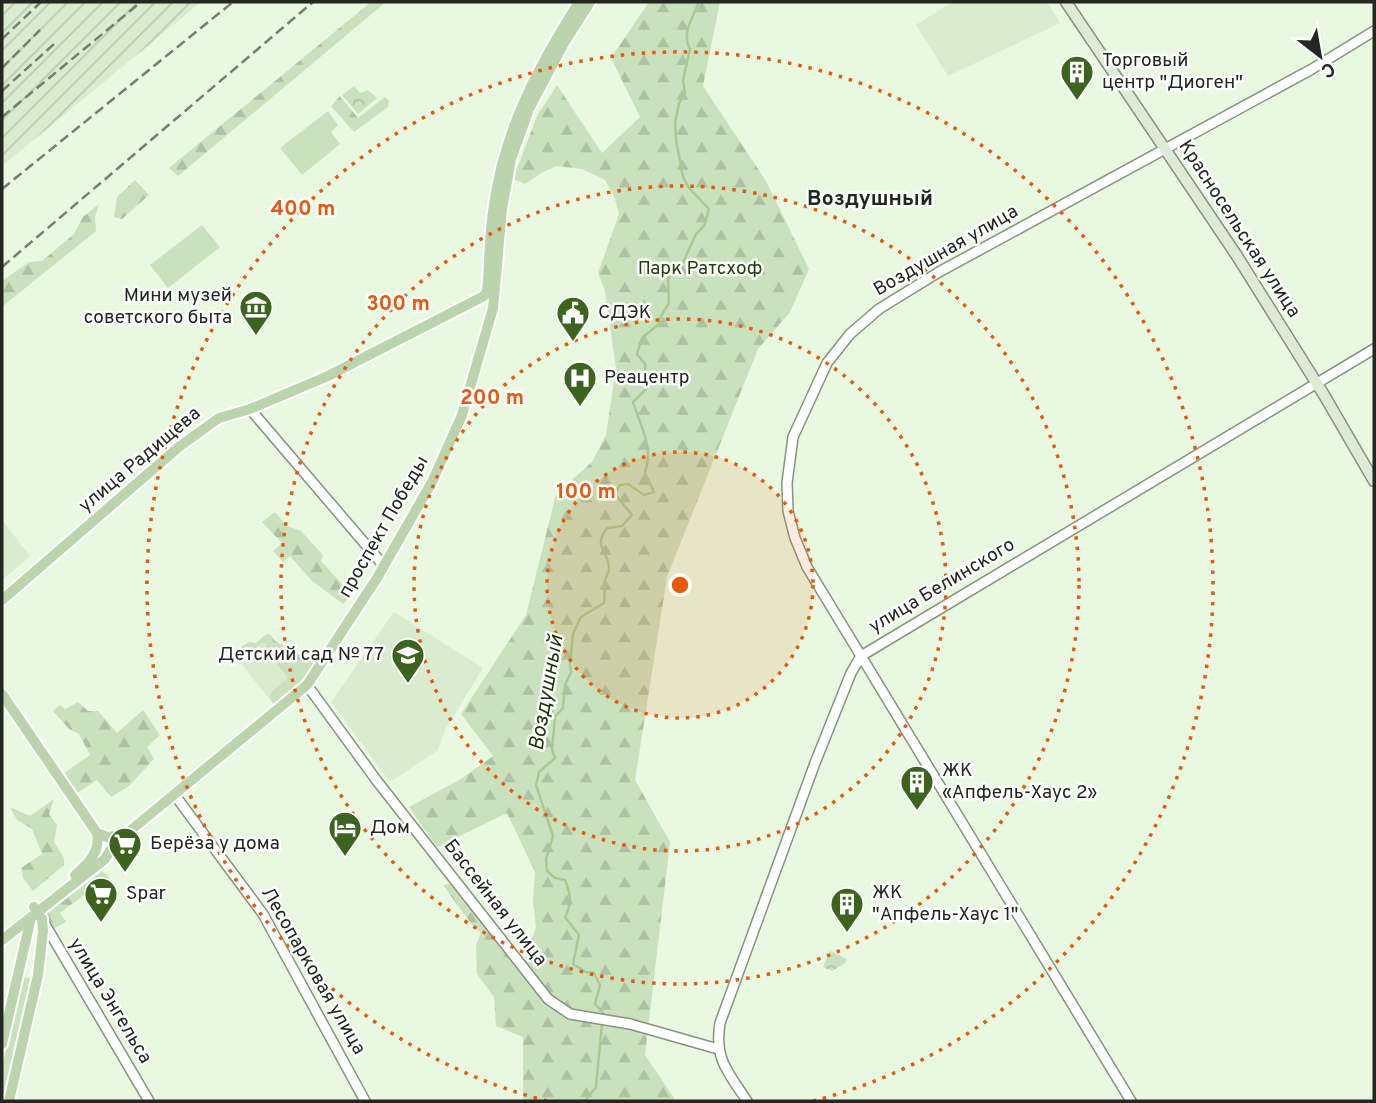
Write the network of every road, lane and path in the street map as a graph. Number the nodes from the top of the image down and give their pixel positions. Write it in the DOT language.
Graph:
graph roads {
  1 [pos="579,2"];
  2 [pos="590,2"];
  3 [pos="1066,2"];
  4 [pos="1374,31"];
  5 [pos="1166,147"];
  6 [pos="469,305"];
  7 [pos="488,325"];
  8 [pos="1374,349"];
  9 [pos="1317,383"];
  10 [pos="250,409"];
  11 [pos="1374,481"];
  12 [pos="384,566"];
  13 [pos="2,600"];
  14 [pos="861,656"];
  15 [pos="307,685"];
  16 [pos="2,694"];
  17 [pos="174,794"];
  18 [pos="97,833"];
  19 [pos="127,833"];
  20 [pos="36,914"];
  21 [pos="2,932"];
  22 [pos="2,940"];
  23 [pos="2,1045"];
  24 [pos="719,1053"];
  25 [pos="9,1101"];
  26 [pos="149,1101"];
  27 [pos="365,1101"];
  28 [pos="747,1101"];
  29 [pos="1132,1101"];
  1 -- 6 [label="main road, улица Радищева"];
  2 -- 7 [label="main road, проспект Победы"];
  3 -- 5 [label="main road, Красносельская улица"];
  4 -- 5 [label="street, Воздушная улица"];
  5 -- 9 [label="main road, Красносельская улица"];
  5 -- 14 [label="street, Воздушная улица"];
  6 -- 7 [label="main road"];
  6 -- 10 [label="main road, улица Радищева"];
  7 -- 12 [label="main road, проспект Победы"];
  8 -- 9 [label="street, улица Белинского"];
  9 -- 11 [label="main road, Красносельская улица"];
  9 -- 14 [label="street, улица Белинского"];
  10 -- 12 [label="street"];
  10 -- 13 [label="main road, улица Радищева"];
  12 -- 15 [label="main road, проспект Победы"];
  14 -- 24 [label="street, улица Белинского"];
  14 -- 29 [label="street, Воздушная улица"];
  15 -- 17 [label="main road, проспект Победы"];
  15 -- 24 [label="street, Бассейная улица"];
  16 -- 18 [label="main road"];
  17 -- 19 [label="main road, проспект Победы"];
  17 -- 27 [label="street, Лесопарковая улица"];
  18 -- 19 [label="main road"];
  18 -- 20 [label="main road, проспект Победы"];
  19 -- 20 [label="main road, проспект Победы"];
  20 -- 21 [label="main road, проспект Победы"];
  20 -- 22 [label="main road, проспект Победы"];
  20 -- 23 [label="main road"];
  20 -- 25 [label="main road"];
  20 -- 26 [label="street, улица Энгельса"];
  24 -- 28 [label="street"];
}
